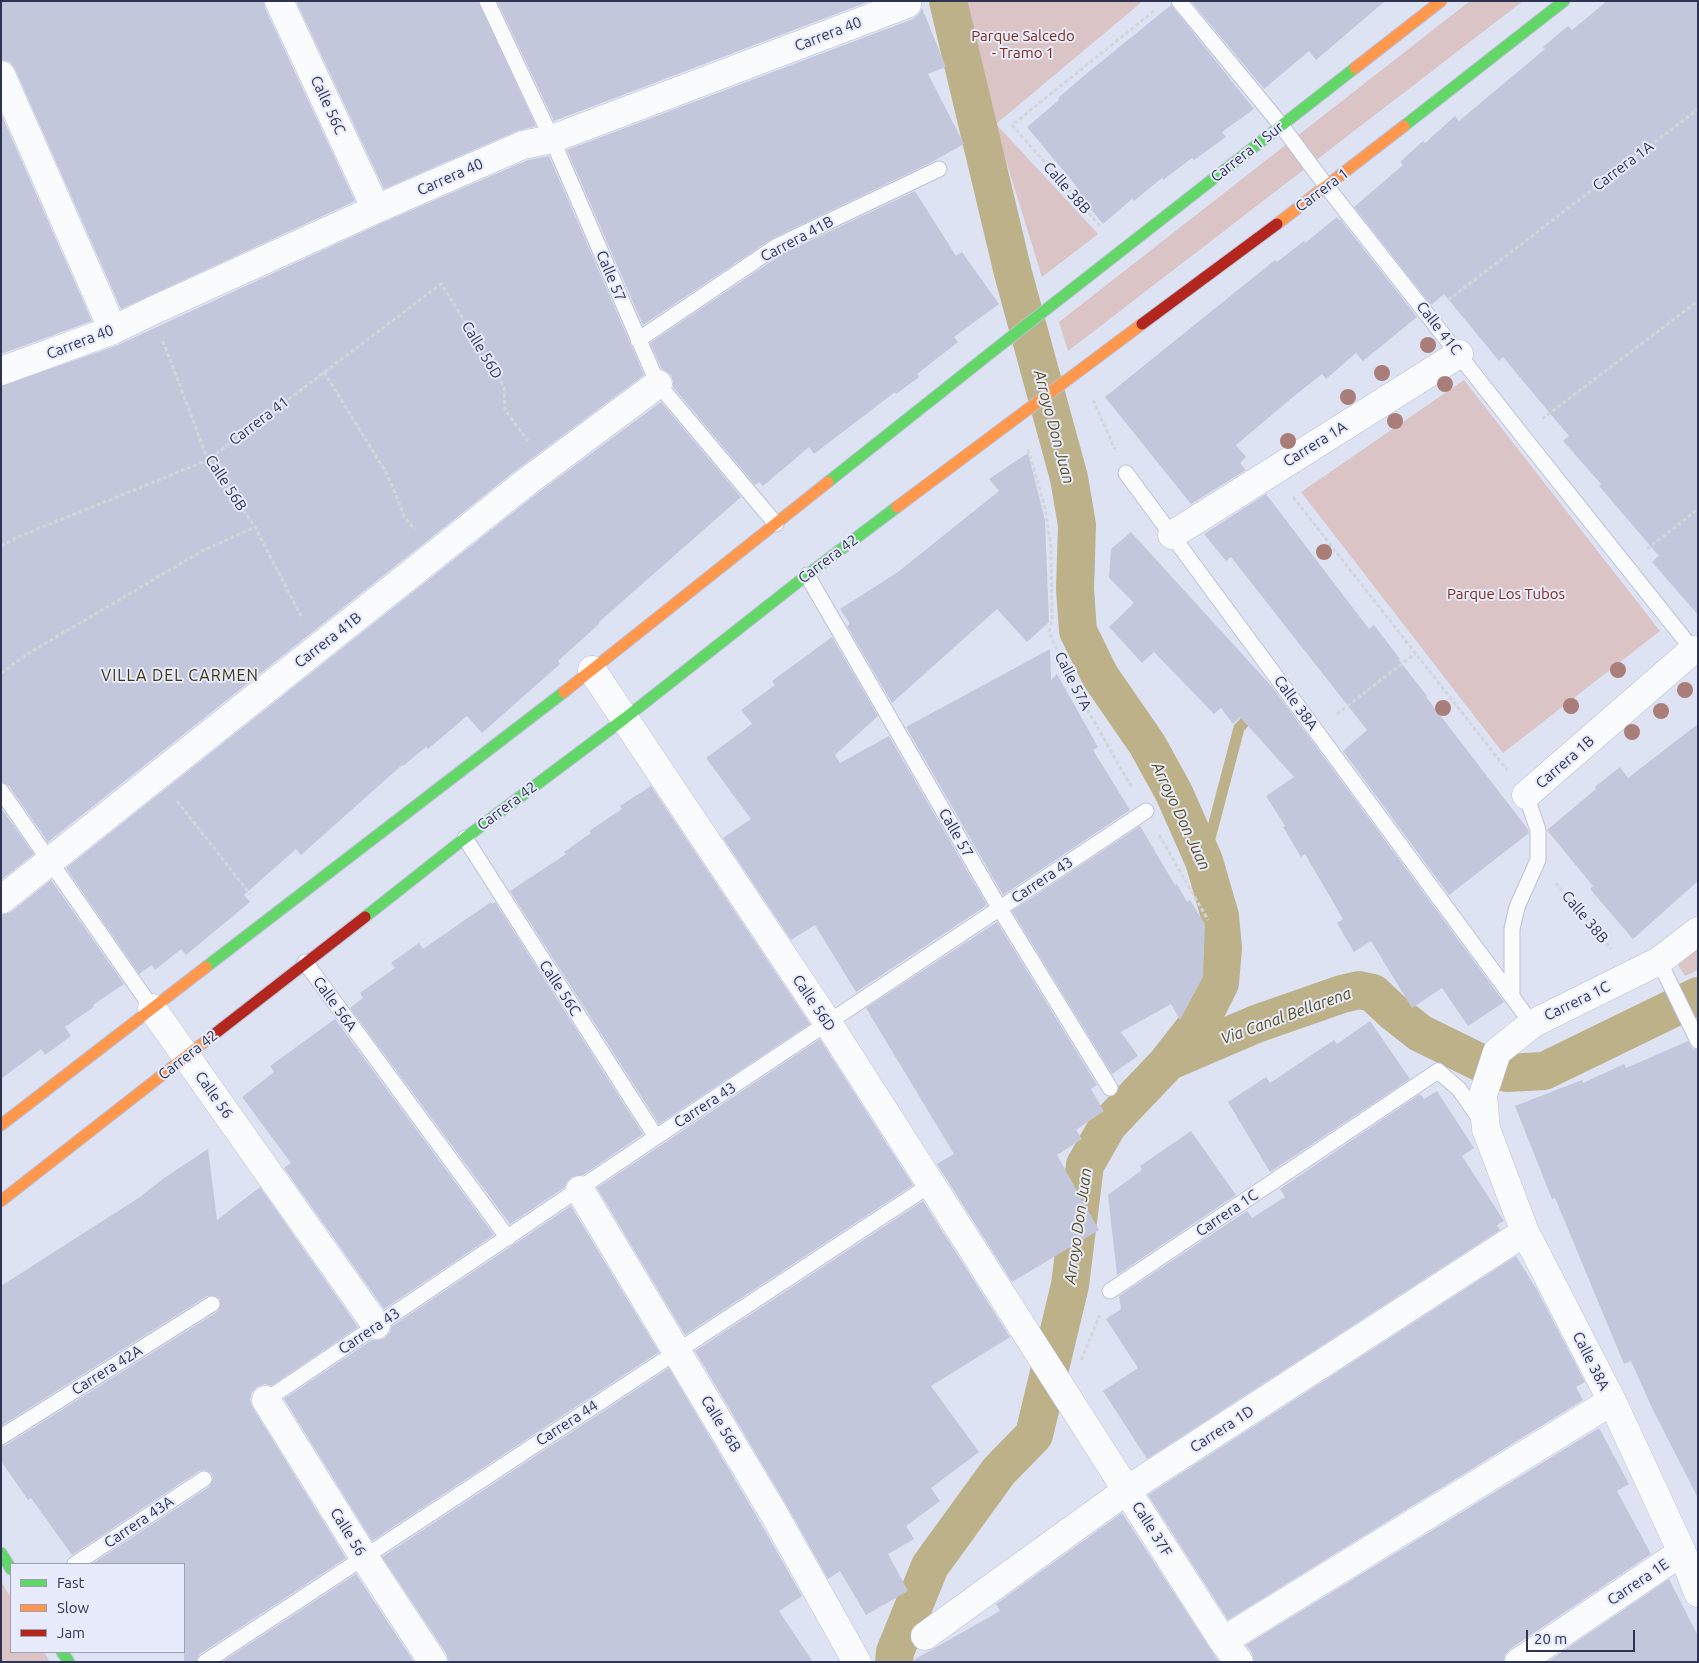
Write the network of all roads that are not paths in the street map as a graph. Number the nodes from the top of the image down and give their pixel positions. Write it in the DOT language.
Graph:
graph roads {
  1 [pos="279,1"];
  2 [pos="487,1"];
  3 [pos="1179,1"];
  4 [pos="1441,1"];
  5 [pos="1564,1"];
  6 [pos="907,4"];
  7 [pos="1,75"];
  8 [pos="1282,125"];
  9 [pos="552,139"];
  10 [pos="939,169"];
  11 [pos="1328,186"];
  12 [pos="376,209"];
  13 [pos="113,330"];
  14 [pos="638,340"];
  15 [pos="1459,354"];
  16 [pos="1,371"];
  17 [pos="658,384"];
  18 [pos="1018,417"];
  19 [pos="1126,472"];
  20 [pos="776,524"];
  21 [pos="1172,535"];
  22 [pos="807,575"];
  23 [pos="1695,653"];
  24 [pos="592,670"];
  25 [pos="624,719"];
  26 [pos="1,791"];
  27 [pos="1526,795"];
  28 [pos="1146,811"];
  29 [pos="465,838"];
  30 [pos="50,861"];
  31 [pos="1,900"];
  32 [pos="1000,909"];
  33 [pos="1698,931"];
  34 [pos="1659,961"];
  35 [pos="305,962"];
  36 [pos="1512,997"];
  37 [pos="152,1008"];
  38 [pos="828,1024"];
  39 [pos="1532,1024"];
  40 [pos="1698,1041"];
  41 [pos="187,1056"];
  42 [pos="1438,1071"];
  43 [pos="1110,1088"];
  44 [pos="1483,1095"];
  45 [pos="1,1125"];
  46 [pos="1486,1129"];
  47 [pos="656,1137"];
  48 [pos="930,1185"];
  49 [pos="580,1190"];
  50 [pos="1,1201"];
  51 [pos="1525,1232"];
  52 [pos="508,1238"];
  53 [pos="1110,1291"];
  54 [pos="212,1304"];
  55 [pos="376,1326"];
  56 [pos="1030,1340"];
  57 [pos="677,1351"];
  58 [pos="266,1400"];
  59 [pos="1612,1401"];
  60 [pos="1,1437"];
  61 [pos="204,1479"];
  62 [pos="1127,1490"];
  63 [pos="1682,1552"];
  64 [pos="1,1553"];
  65 [pos="364,1557"];
  66 [pos="77,1563"];
  67 [pos="10,1567"];
  68 [pos="1698,1593"];
  69 [pos="925,1636"];
  70 [pos="1231,1652"];
  71 [pos="205,1662"];
  72 [pos="433,1662"];
  73 [pos="857,1662"];
  74 [pos="1518,1662"];
  1 -- 12 [label="street, Calle 56C"];
  2 -- 9 [label="lane, Calle 57"];
  3 -- 8 [label="lane, Calle 41C"];
  4 -- 8 [label="street, Carrera 1 Sur"];
  5 -- 11 [label="street, Carrera 1"];
  6 -- 9 [label="street, Carrera 40"];
  7 -- 13 [label="street"];
  8 -- 11 [label="lane, Calle 41C"];
  8 -- 20 [label="street, Carrera 1 Sur"];
  9 -- 12 [label="street, Carrera 40"];
  9 -- 14 [label="lane, Calle 57"];
  10 -- 14 [label="lane, Carrera 41B"];
  11 -- 15 [label="lane, Calle 41C"];
  11 -- 18 [label="street, Carrera 1"];
  12 -- 13 [label="street, Carrera 40"];
  13 -- 16 [label="street, Carrera 40"];
  14 -- 17 [label="lane, Calle 57"];
  15 -- 21 [label="street, Carrera 1A"];
  15 -- 23 [label="lane, Calle 41C"];
  17 -- 20 [label="lane, Calle 57"];
  17 -- 30 [label="street, Carrera 41B"];
  18 -- 22 [label="street, Carrera 42"];
  19 -- 21 [label="lane, Calle 38A"];
  20 -- 24 [label="street"];
  21 -- 36 [label="lane, Calle 38A"];
  22 -- 25 [label="street, Carrera 42"];
  22 -- 32 [label="lane, Calle 57"];
  23 -- 27 [label="street, Carrera 1B"];
  24 -- 25 [label="street, Calle 56D"];
  24 -- 37 [label="street"];
  25 -- 29 [label="street, Carrera 42"];
  25 -- 38 [label="street, Calle 56D"];
  26 -- 30 [label="lane, Calle 56"];
  27 -- 36 [label="lane, Carrera 1B"];
  28 -- 32 [label="lane, Carrera 43"];
  29 -- 35 [label="street, Carrera 42"];
  29 -- 47 [label="lane, Calle 56C"];
  30 -- 31 [label="street, Carrera 41B"];
  30 -- 37 [label="lane, Calle 56"];
  32 -- 38 [label="lane, Carrera 43"];
  32 -- 43 [label="lane, Calle 57"];
  33 -- 34 [label="street, Carrera 1C"];
  34 -- 39 [label="street, Carrera 1C"];
  34 -- 40 [label="lane"];
  35 -- 41 [label="street, Carrera 42"];
  35 -- 52 [label="lane, Calle 56A"];
  36 -- 39 [label="lane, Calle 38A"];
  37 -- 41 [label="street, Calle 56"];
  37 -- 45 [label="street"];
  38 -- 47 [label="lane, Carrera 43"];
  38 -- 48 [label="street, Calle 56D"];
  39 -- 44 [label="street, Carrera 1C"];
  41 -- 50 [label="street, Carrera 42"];
  41 -- 55 [label="street, Calle 56"];
  42 -- 46 [label="lane, Calle 38A"];
  42 -- 53 [label="lane, Carrera 1C"];
  44 -- 46 [label="street, Calle 38A"];
  46 -- 51 [label="street, Calle 38A"];
  47 -- 49 [label="lane, Carrera 43"];
  48 -- 56 [label="street, Calle 56D"];
  48 -- 57 [label="lane, Carrera 44"];
  49 -- 52 [label="lane, Carrera 43"];
  49 -- 57 [label="street, Calle 56B"];
  51 -- 59 [label="street, Calle 38A"];
  51 -- 62 [label="street, Carrera 1D"];
  52 -- 55 [label="lane, Carrera 43"];
  54 -- 60 [label="lane, Carrera 42A"];
  55 -- 58 [label="lane, Carrera 43"];
  56 -- 62 [label="street, Calle 37F"];
  57 -- 65 [label="lane, Carrera 44"];
  57 -- 73 [label="street, Calle 56B"];
  58 -- 65 [label="street, Calle 56"];
  59 -- 63 [label="street, Calle 38A"];
  59 -- 70 [label="street"];
  61 -- 66 [label="lane, Carrera 43A"];
  62 -- 69 [label="street, Carrera 1D"];
  62 -- 70 [label="street, Calle 37F"];
  63 -- 68 [label="street, Calle 38A"];
  63 -- 74 [label="street, Carrera 1E"];
  64 -- 67 [label="street"];
  65 -- 71 [label="lane, Carrera 44"];
  65 -- 72 [label="street, Calle 56"];
}
